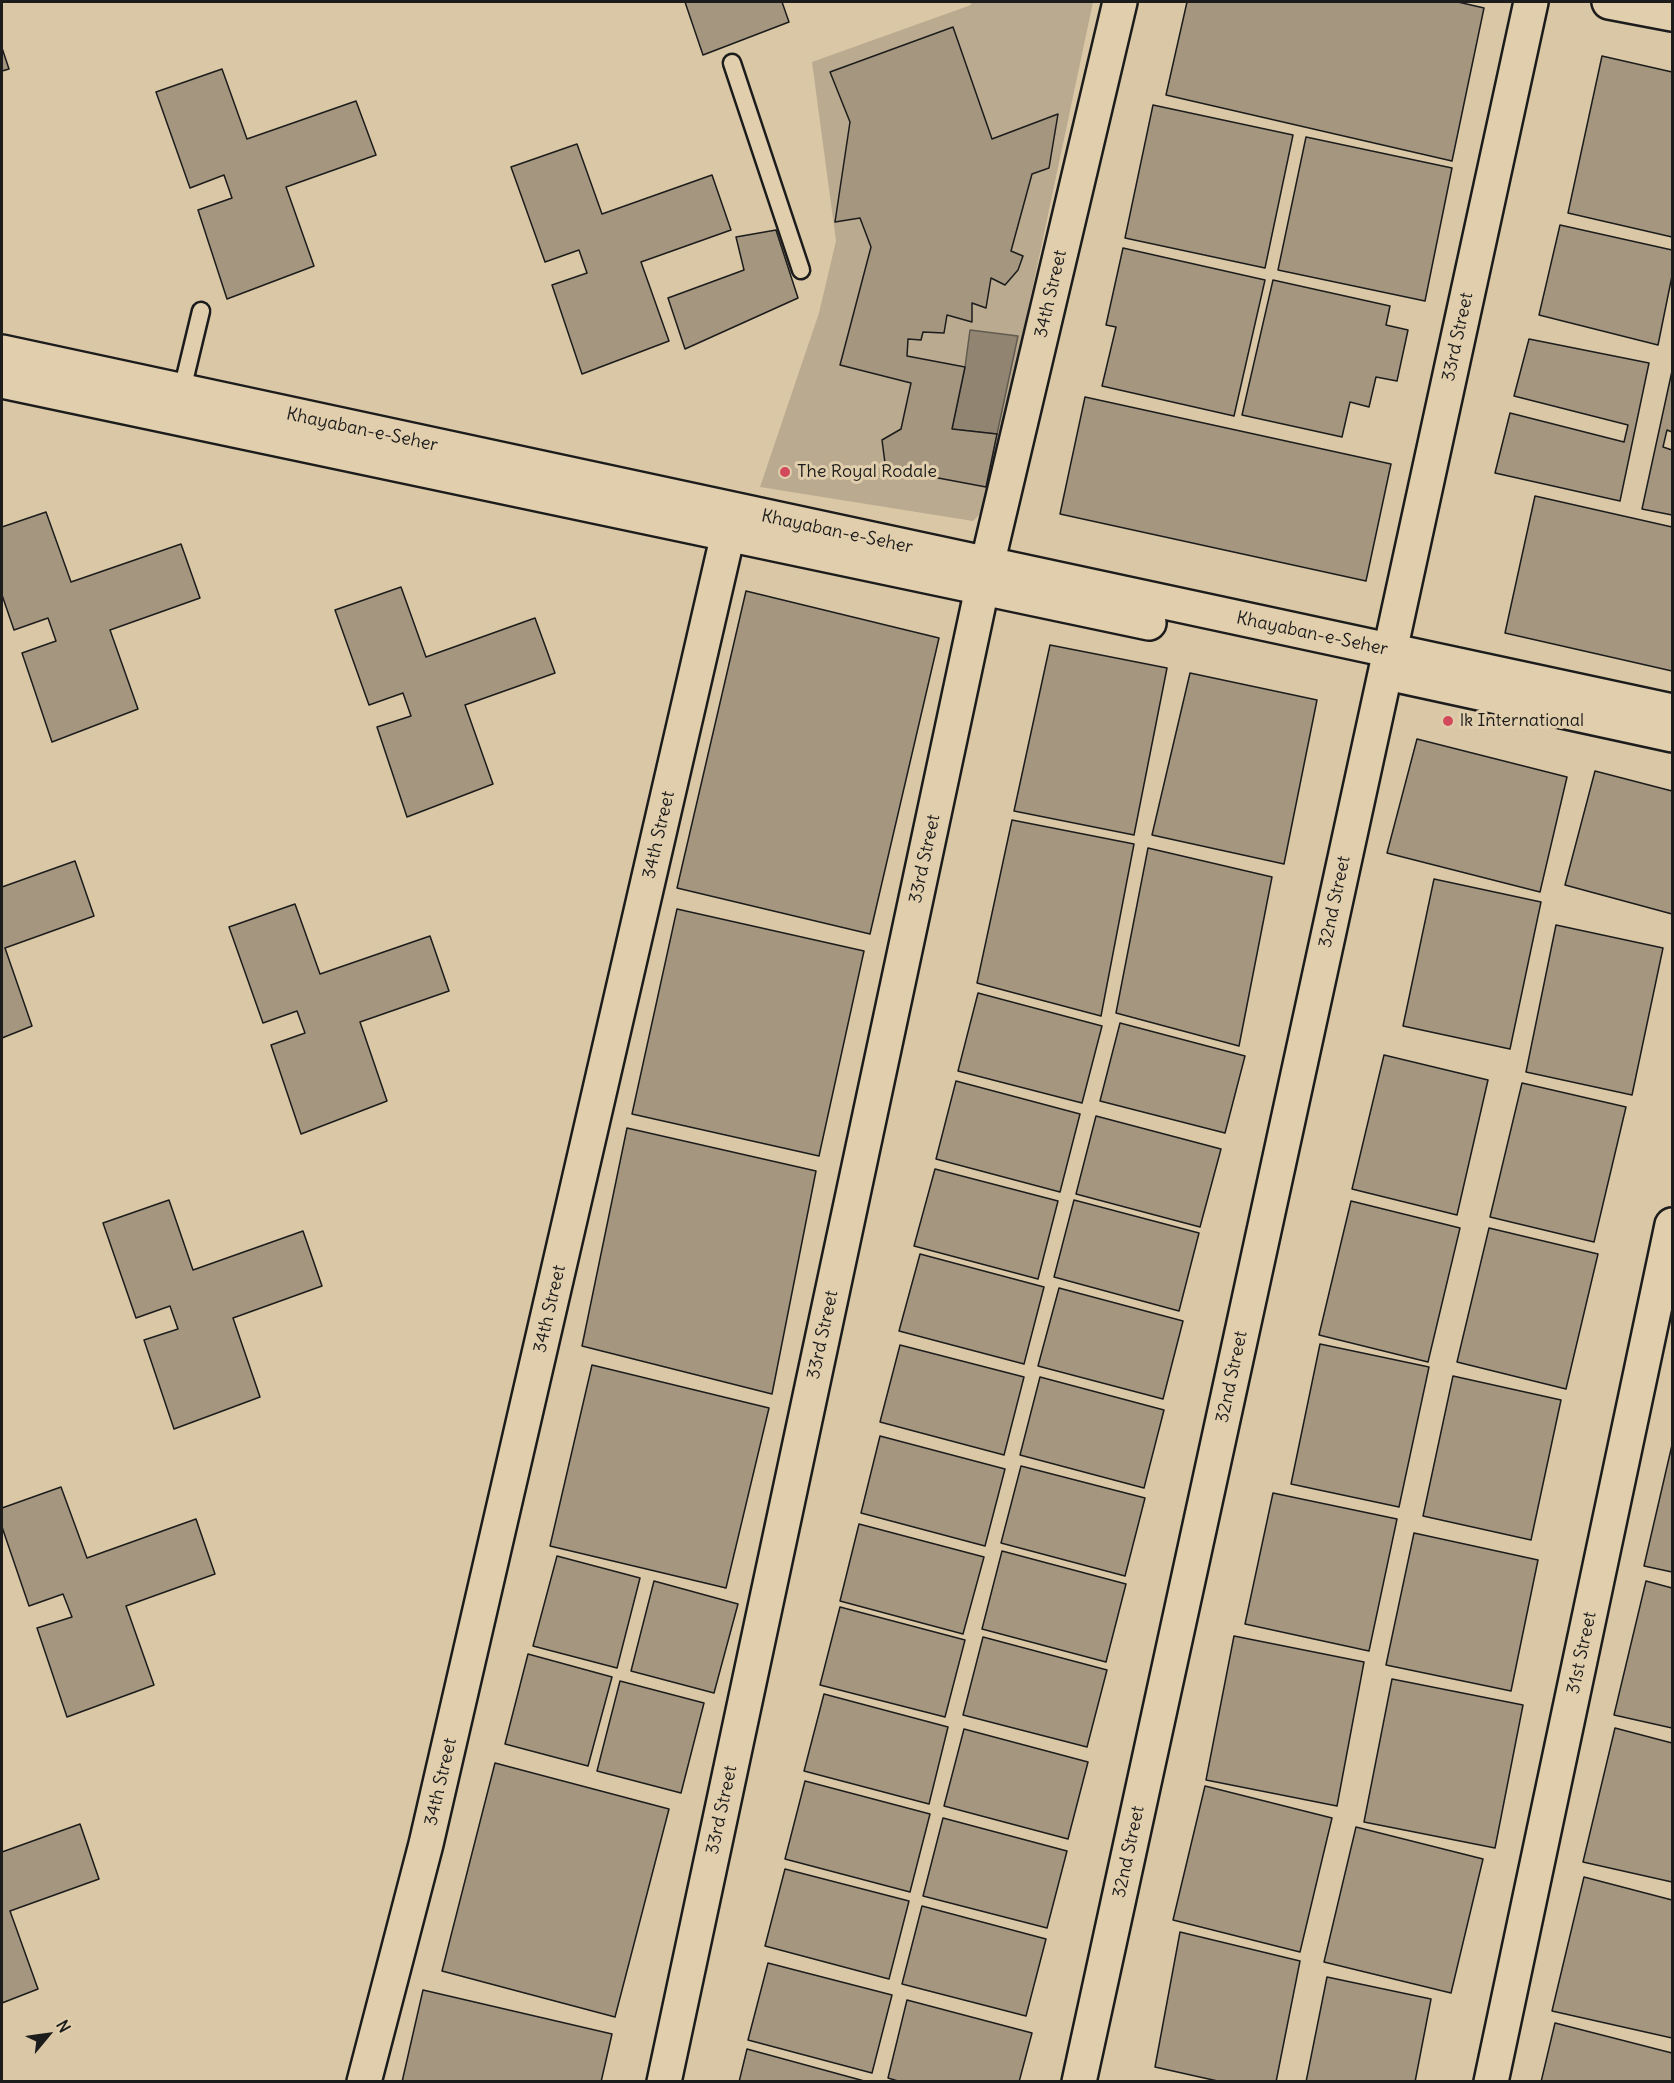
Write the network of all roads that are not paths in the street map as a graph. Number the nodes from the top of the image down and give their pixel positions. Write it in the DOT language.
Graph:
graph roads {
  1 [pos="1120,2"];
  2 [pos="1531,2"];
  3 [pos="1609,2"];
  4 [pos="1672,14"];
  5 [pos="732,63"];
  6 [pos="801,270"];
  7 [pos="201,310"];
  8 [pos="2,352"];
  9 [pos="2,381"];
  10 [pos="179,404"];
  11 [pos="728,534"];
  12 [pos="985,576"];
  13 [pos="1387,662"];
  14 [pos="1672,711"];
  15 [pos="1672,735"];
  16 [pos="1672,1225"];
  17 [pos="363,2082"];
  18 [pos="664,2082"];
  19 [pos="1079,2082"];
  20 [pos="1491,2082"];
  1 -- 12 [label="street, 34th Street"];
  2 -- 13 [label="street, 33rd Street"];
  3 -- 4 [label="street"];
  5 -- 6 [label="lane"];
  7 -- 10 [label="lane"];
  8 -- 10 [label="street, Khayaban-e-Seher"];
  9 -- 10 [label="street, Khayaban-e-Seher"];
  10 -- 11 [label="street, Khayaban-e-Seher"];
  10 -- 12 [label="street, Khayaban-e-Seher"];
  11 -- 12 [label="street, Khayaban-e-Seher"];
  11 -- 17 [label="street, 34th Street"];
  12 -- 13 [label="street, Khayaban-e-Seher"];
  12 -- 18 [label="street, 33rd Street"];
  13 -- 14 [label="street, Khayaban-e-Seher"];
  13 -- 15 [label="street, Khayaban-e-Seher"];
  13 -- 19 [label="street, 32nd Street"];
  16 -- 20 [label="street, 31st Street"];
}
